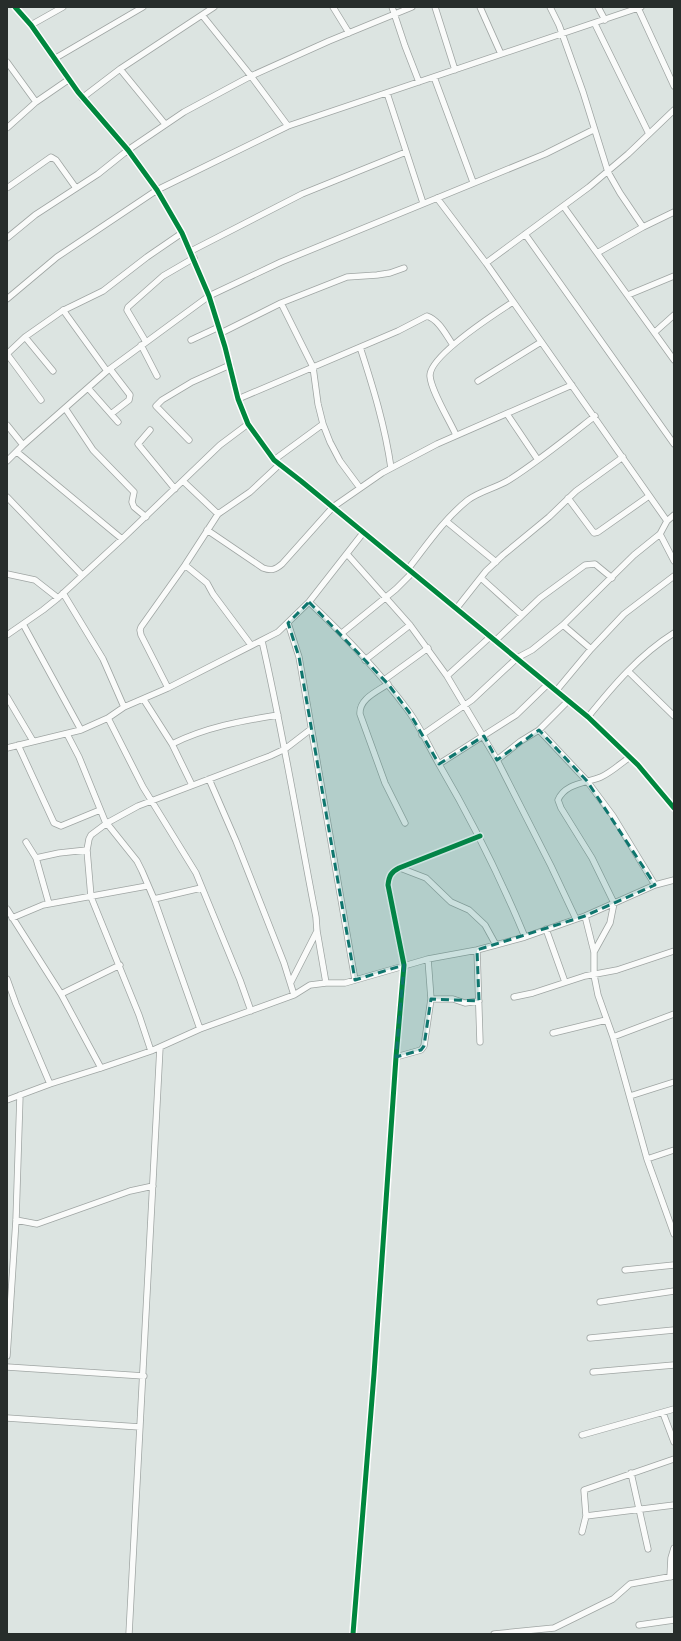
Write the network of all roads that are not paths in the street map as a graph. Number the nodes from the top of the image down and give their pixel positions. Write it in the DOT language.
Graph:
graph roads {
  1 [pos="15,7"];
  2 [pos="63,7"];
  3 [pos="143,7"];
  4 [pos="214,7"];
  5 [pos="333,7"];
  6 [pos="392,7"];
  7 [pos="412,7"];
  8 [pos="435,7"];
  9 [pos="480,7"];
  10 [pos="550,7"];
  11 [pos="598,7"];
  12 [pos="639,8"];
  13 [pos="395,14"];
  14 [pos="202,15"];
  15 [pos="605,20"];
  16 [pos="595,24"];
  17 [pos="31,25"];
  18 [pos="349,33"];
  19 [pos="562,35"];
  20 [pos="501,54"];
  21 [pos="54,59"];
  22 [pos="7,62"];
  23 [pos="120,68"];
  24 [pos="455,70"];
  25 [pos="251,76"];
  26 [pos="434,77"];
  27 [pos="68,80"];
  28 [pos="419,82"];
  29 [pos="674,86"];
  30 [pos="387,93"];
  31 [pos="82,98"];
  32 [pos="36,102"];
  33 [pos="674,110"];
  34 [pos="165,124"];
  35 [pos="288,126"];
  36 [pos="7,128"];
  37 [pos="593,130"];
  38 [pos="649,134"];
  39 [pos="128,150"];
  40 [pos="406,152"];
  41 [pos="608,172"];
  42 [pos="473,182"];
  43 [pos="7,188"];
  44 [pos="76,188"];
  45 [pos="157,190"];
  46 [pos="437,198"];
  47 [pos="424,203"];
  48 [pos="564,207"];
  49 [pos="674,212"];
  50 [pos="643,227"];
  51 [pos="182,233"];
  52 [pos="525,234"];
  53 [pos="7,238"];
  54 [pos="191,251"];
  55 [pos="597,253"];
  56 [pos="194,258"];
  57 [pos="486,263"];
  58 [pos="404,268"];
  59 [pos="674,276"];
  60 [pos="628,295"];
  61 [pos="209,296"];
  62 [pos="7,299"];
  63 [pos="513,302"];
  64 [pos="281,303"];
  65 [pos="63,310"];
  66 [pos="674,315"];
  67 [pos="220,330"];
  68 [pos="655,332"];
  69 [pos="25,337"];
  70 [pos="191,340"];
  71 [pos="541,342"];
  72 [pos="143,344"];
  73 [pos="453,345"];
  74 [pos="360,347"];
  75 [pos="7,354"];
  76 [pos="674,360"];
  77 [pos="230,365"];
  78 [pos="313,366"];
  79 [pos="108,370"];
  80 [pos="53,371"];
  81 [pos="157,376"];
  82 [pos="478,381"];
  83 [pos="572,385"];
  84 [pos="88,388"];
  85 [pos="238,399"];
  86 [pos="41,400"];
  87 [pos="65,408"];
  88 [pos="111,414"];
  89 [pos="508,414"];
  90 [pos="595,416"];
  91 [pos="118,422"];
  92 [pos="248,424"];
  93 [pos="323,424"];
  94 [pos="7,425"];
  95 [pos="150,430"];
  96 [pos="456,435"];
  97 [pos="189,440"];
  98 [pos="674,444"];
  99 [pos="23,445"];
  100 [pos="18,452"];
  101 [pos="623,458"];
  102 [pos="274,460"];
  103 [pos="538,460"];
  104 [pos="7,461"];
  105 [pos="279,465"];
  106 [pos="391,468"];
  107 [pos="183,481"];
  108 [pos="360,488"];
  109 [pos="176,489"];
  110 [pos="649,496"];
  111 [pos="7,497"];
  112 [pos="568,498"];
  113 [pos="333,507"];
  114 [pos="218,514"];
  115 [pos="674,515"];
  116 [pos="146,518"];
  117 [pos="446,521"];
  118 [pos="668,521"];
  119 [pos="207,530"];
  120 [pos="363,533"];
  121 [pos="660,534"];
  122 [pos="122,539"];
  123 [pos="347,554"];
  124 [pos="674,561"];
  125 [pos="496,562"];
  126 [pos="185,565"];
  127 [pos="410,571"];
  128 [pos="7,574"];
  129 [pos="82,575"];
  130 [pos="674,576"];
  131 [pos="481,578"];
  132 [pos="612,578"];
  133 [pos="60,596"];
  134 [pos="386,597"];
  135 [pos="309,602"];
  136 [pos="456,609"];
  137 [pos="522,615"];
  138 [pos="288,623"];
  139 [pos="23,624"];
  140 [pos="410,625"];
  141 [pos="563,625"];
  142 [pos="342,633"];
  143 [pos="674,634"];
  144 [pos="7,635"];
  145 [pos="490,637"];
  146 [pos="262,641"];
  147 [pos="495,641"];
  148 [pos="251,645"];
  149 [pos="428,648"];
  150 [pos="591,649"];
  151 [pos="517,658"];
  152 [pos="366,660"];
  153 [pos="628,670"];
  154 [pos="446,676"];
  155 [pos="386,682"];
  156 [pos="548,684"];
  157 [pos="168,688"];
  158 [pos="556,691"];
  159 [pos="7,697"];
  160 [pos="144,700"];
  161 [pos="568,700"];
  162 [pos="464,706"];
  163 [pos="124,707"];
  164 [pos="278,715"];
  165 [pos="674,716"];
  166 [pos="588,717"];
  167 [pos="108,718"];
  168 [pos="310,729"];
  169 [pos="82,730"];
  170 [pos="539,730"];
  171 [pos="67,734"];
  172 [pos="422,735"];
  173 [pos="484,736"];
  174 [pos="33,741"];
  175 [pos="172,744"];
  176 [pos="18,745"];
  177 [pos="7,748"];
  178 [pos="285,749"];
  179 [pos="630,757"];
  180 [pos="497,760"];
  181 [pos="439,764"];
  182 [pos="209,779"];
  183 [pos="587,781"];
  184 [pos="192,785"];
  185 [pos="150,800"];
  186 [pos="674,808"];
  187 [pos="100,810"];
  188 [pos="107,823"];
  189 [pos="405,823"];
  190 [pos="480,836"];
  191 [pos="26,842"];
  192 [pos="87,850"];
  193 [pos="36,858"];
  194 [pos="399,868"];
  195 [pos="674,880"];
  196 [pos="655,885"];
  197 [pos="147,886"];
  198 [pos="201,888"];
  199 [pos="91,896"];
  200 [pos="154,899"];
  201 [pos="614,903"];
  202 [pos="49,904"];
  203 [pos="7,909"];
  204 [pos="585,916"];
  205 [pos="12,918"];
  206 [pos="576,919"];
  207 [pos="546,929"];
  208 [pos="317,931"];
  209 [pos="525,937"];
  210 [pos="496,945"];
  211 [pos="478,950"];
  212 [pos="674,951"];
  213 [pos="594,952"];
  214 [pos="428,959"];
  215 [pos="120,965"];
  216 [pos="404,965"];
  217 [pos="594,975"];
  218 [pos="7,978"];
  219 [pos="355,980"];
  220 [pos="290,982"];
  221 [pos="565,982"];
  222 [pos="326,983"];
  223 [pos="61,994"];
  224 [pos="294,995"];
  225 [pos="514,997"];
  226 [pos="431,999"];
  227 [pos="479,1001"];
  228 [pos="251,1011"];
  229 [pos="674,1014"];
  230 [pos="606,1020"];
  231 [pos="200,1029"];
  232 [pos="552,1033"];
  233 [pos="613,1037"];
  234 [pos="480,1042"];
  235 [pos="160,1047"];
  236 [pos="151,1051"];
  237 [pos="396,1057"];
  238 [pos="102,1068"];
  239 [pos="674,1082"];
  240 [pos="50,1084"];
  241 [pos="20,1095"];
  242 [pos="630,1096"];
  243 [pos="7,1100"];
  244 [pos="674,1150"];
  245 [pos="647,1159"];
  246 [pos="153,1186"];
  247 [pos="16,1220"];
  248 [pos="674,1234"];
  249 [pos="10,1264"];
  250 [pos="674,1265"];
  251 [pos="626,1270"];
  252 [pos="674,1291"];
  253 [pos="600,1302"];
  254 [pos="674,1330"];
  255 [pos="590,1338"];
  256 [pos="7,1356"];
  257 [pos="674,1365"];
  258 [pos="7,1367"];
  259 [pos="593,1372"];
  260 [pos="144,1376"];
  261 [pos="674,1409"];
  262 [pos="663,1413"];
  263 [pos="7,1418"];
  264 [pos="140,1427"];
  265 [pos="582,1435"];
  266 [pos="674,1442"];
  267 [pos="674,1459"];
  268 [pos="631,1473"];
  269 [pos="674,1505"];
  270 [pos="639,1508"];
  271 [pos="586,1516"];
  272 [pos="582,1532"];
  273 [pos="674,1548"];
  274 [pos="648,1549"];
  275 [pos="672,1576"];
  276 [pos="674,1620"];
  277 [pos="639,1625"];
  278 [pos="129,1634"];
  279 [pos="353,1634"];
  280 [pos="494,1634"];
  1 -- 17 [label="street"];
  2 -- 17 [label="street"];
  3 -- 21 [label="street"];
  4 -- 14 [label="street"];
  5 -- 18 [label="street"];
  6 -- 13 [label="street"];
  7 -- 13 [label="street"];
  8 -- 24 [label="street"];
  9 -- 20 [label="street"];
  10 -- 19 [label="street"];
  11 -- 15 [label="street"];
  12 -- 15 [label="street"];
  12 -- 29 [label="street"];
  13 -- 18 [label="street"];
  13 -- 28 [label="street"];
  14 -- 23 [label="street"];
  14 -- 25 [label="street"];
  15 -- 16 [label="street"];
  16 -- 19 [label="street"];
  16 -- 38 [label="street"];
  17 -- 21 [label="street"];
  18 -- 25 [label="street"];
  19 -- 20 [label="street"];
  19 -- 37 [label="street"];
  20 -- 24 [label="street"];
  21 -- 27 [label="street"];
  22 -- 32 [label="street"];
  23 -- 31 [label="street"];
  23 -- 34 [label="street"];
  24 -- 26 [label="street"];
  25 -- 34 [label="street"];
  25 -- 35 [label="street"];
  26 -- 28 [label="street"];
  26 -- 42 [label="street"];
  27 -- 31 [label="street"];
  27 -- 32 [label="street"];
  28 -- 30 [label="street"];
  30 -- 35 [label="street"];
  30 -- 40 [label="street"];
  31 -- 39 [label="street"];
  32 -- 36 [label="street"];
  33 -- 38 [label="street"];
  34 -- 39 [label="street"];
  35 -- 45 [label="street"];
  37 -- 41 [label="street"];
  37 -- 42 [label="street"];
  38 -- 41 [label="street"];
  39 -- 44 [label="street"];
  39 -- 45 [label="street"];
  40 -- 47 [label="street"];
  40 -- 54 [label="street"];
  41 -- 48 [label="street"];
  41 -- 50 [label="street"];
  42 -- 46 [label="street"];
  43 -- 44 [label="street"];
  44 -- 53 [label="street"];
  45 -- 51 [label="street"];
  45 -- 62 [label="street"];
  46 -- 47 [label="street"];
  46 -- 57 [label="street"];
  47 -- 61 [label="street"];
  48 -- 52 [label="street"];
  48 -- 55 [label="street"];
  49 -- 50 [label="street"];
  50 -- 55 [label="street"];
  51 -- 54 [label="street"];
  51 -- 65 [label="street"];
  52 -- 57 [label="street"];
  52 -- 98 [label="street"];
  54 -- 56 [label="street"];
  55 -- 60 [label="street"];
  56 -- 61 [label="street"];
  56 -- 72 [label="street"];
  57 -- 63 [label="street"];
  58 -- 64 [label="street"];
  59 -- 60 [label="street"];
  60 -- 68 [label="street"];
  61 -- 67 [label="street"];
  61 -- 72 [label="street"];
  63 -- 71 [label="street"];
  63 -- 73 [label="street"];
  64 -- 67 [label="street"];
  64 -- 78 [label="street"];
  65 -- 69 [label="street"];
  65 -- 79 [label="street"];
  66 -- 68 [label="street"];
  67 -- 70 [label="street"];
  67 -- 77 [label="street"];
  68 -- 76 [label="street"];
  69 -- 75 [label="street"];
  69 -- 80 [label="street"];
  71 -- 82 [label="street"];
  71 -- 83 [label="street"];
  72 -- 79 [label="street"];
  72 -- 81 [label="street"];
  73 -- 74 [label="street"];
  73 -- 96 [label="street"];
  74 -- 78 [label="street"];
  74 -- 106 [label="street"];
  75 -- 86 [label="street"];
  77 -- 85 [label="street"];
  77 -- 97 [label="street"];
  78 -- 85 [label="street"];
  78 -- 93 [label="street"];
  79 -- 84 [label="street"];
  79 -- 88 [label="street"];
  83 -- 89 [label="street"];
  83 -- 90 [label="street"];
  84 -- 87 [label="street"];
  84 -- 88 [label="street"];
  85 -- 92 [label="street"];
  87 -- 99 [label="street"];
  87 -- 116 [label="street"];
  88 -- 91 [label="street"];
  89 -- 96 [label="street"];
  89 -- 103 [label="street"];
  90 -- 101 [label="street"];
  90 -- 103 [label="street"];
  92 -- 102 [label="street"];
  92 -- 107 [label="street"];
  93 -- 102 [label="street"];
  93 -- 108 [label="street"];
  94 -- 99 [label="street"];
  95 -- 109 [label="street"];
  96 -- 106 [label="street"];
  99 -- 100 [label="street"];
  100 -- 104 [label="street"];
  100 -- 122 [label="street"];
  101 -- 110 [label="street"];
  101 -- 112 [label="street"];
  102 -- 105 [label="street"];
  103 -- 117 [label="street"];
  105 -- 113 [label="street"];
  105 -- 114 [label="street"];
  106 -- 108 [label="street"];
  107 -- 109 [label="street"];
  107 -- 114 [label="street"];
  108 -- 113 [label="street"];
  109 -- 116 [label="street"];
  110 -- 112 [label="street"];
  110 -- 118 [label="street"];
  111 -- 129 [label="street"];
  112 -- 125 [label="street"];
  113 -- 119 [label="street"];
  113 -- 120 [label="street"];
  114 -- 119 [label="street"];
  115 -- 118 [label="street"];
  116 -- 122 [label="street"];
  117 -- 125 [label="street"];
  117 -- 127 [label="street"];
  118 -- 121 [label="street"];
  119 -- 126 [label="street"];
  120 -- 123 [label="street"];
  120 -- 127 [label="street"];
  121 -- 124 [label="street"];
  121 -- 132 [label="street"];
  122 -- 129 [label="street"];
  123 -- 134 [label="street"];
  123 -- 135 [label="street"];
  125 -- 131 [label="street"];
  126 -- 148 [label="street"];
  126 -- 157 [label="street"];
  127 -- 134 [label="street"];
  127 -- 136 [label="street"];
  128 -- 133 [label="street"];
  129 -- 133 [label="street"];
  130 -- 150 [label="street"];
  131 -- 136 [label="street"];
  131 -- 137 [label="street"];
  132 -- 137 [label="street"];
  132 -- 141 [label="street"];
  133 -- 139 [label="street"];
  133 -- 163 [label="street"];
  134 -- 140 [label="street"];
  134 -- 142 [label="street"];
  135 -- 138 [label="street"];
  135 -- 142 [label="street"];
  136 -- 145 [label="street"];
  137 -- 147 [label="street"];
  138 -- 146 [label="street"];
  138 -- 168 [label="street"];
  139 -- 144 [label="street"];
  139 -- 169 [label="street"];
  140 -- 149 [label="street"];
  140 -- 152 [label="street"];
  141 -- 150 [label="street"];
  141 -- 151 [label="street"];
  142 -- 152 [label="street"];
  143 -- 153 [label="street"];
  145 -- 147 [label="street"];
  145 -- 154 [label="street"];
  146 -- 148 [label="street"];
  146 -- 164 [label="street"];
  147 -- 151 [label="street"];
  148 -- 157 [label="street"];
  149 -- 154 [label="street"];
  149 -- 155 [label="street"];
  150 -- 158 [label="street"];
  151 -- 156 [label="street"];
  151 -- 162 [label="street"];
  152 -- 155 [label="street"];
  153 -- 165 [label="street"];
  153 -- 166 [label="street"];
  154 -- 162 [label="street"];
  155 -- 172 [label="street"];
  155 -- 189 [label="street"];
  156 -- 158 [label="street"];
  156 -- 173 [label="street"];
  157 -- 160 [label="street"];
  158 -- 161 [label="street"];
  159 -- 174 [label="street"];
  160 -- 163 [label="street"];
  160 -- 175 [label="street"];
  161 -- 166 [label="street"];
  161 -- 170 [label="street"];
  162 -- 172 [label="street"];
  162 -- 173 [label="street"];
  163 -- 167 [label="street"];
  164 -- 175 [label="street"];
  164 -- 178 [label="street"];
  166 -- 179 [label="street"];
  167 -- 169 [label="street"];
  167 -- 185 [label="street"];
  168 -- 178 [label="street"];
  168 -- 219 [label="street"];
  169 -- 171 [label="street"];
  170 -- 180 [label="street"];
  170 -- 183 [label="street"];
  171 -- 174 [label="street"];
  171 -- 187 [label="street"];
  172 -- 181 [label="street"];
  173 -- 180 [label="street"];
  173 -- 181 [label="street"];
  174 -- 176 [label="street"];
  175 -- 184 [label="street"];
  176 -- 177 [label="street"];
  176 -- 187 [label="street"];
  178 -- 182 [label="street"];
  178 -- 208 [label="street"];
  179 -- 183 [label="street"];
  179 -- 186 [label="street"];
  180 -- 206 [label="street"];
  181 -- 190 [label="street"];
  182 -- 184 [label="street"];
  182 -- 220 [label="street"];
  183 -- 196 [label="street"];
  183 -- 201 [label="street"];
  184 -- 185 [label="street"];
  185 -- 188 [label="street"];
  185 -- 198 [label="street"];
  187 -- 188 [label="street"];
  188 -- 192 [label="street"];
  188 -- 197 [label="street"];
  190 -- 194 [label="street"];
  190 -- 209 [label="street"];
  191 -- 193 [label="street"];
  192 -- 193 [label="street"];
  192 -- 199 [label="street"];
  193 -- 202 [label="street"];
  194 -- 210 [label="street"];
  194 -- 216 [label="street"];
  195 -- 196 [label="street"];
  196 -- 201 [label="street"];
  197 -- 199 [label="street"];
  197 -- 200 [label="street"];
  198 -- 200 [label="street"];
  198 -- 228 [label="street"];
  199 -- 202 [label="street"];
  199 -- 215 [label="street"];
  200 -- 231 [label="street"];
  201 -- 204 [label="street"];
  201 -- 213 [label="street"];
  202 -- 205 [label="street"];
  203 -- 205 [label="street"];
  204 -- 206 [label="street"];
  204 -- 213 [label="street"];
  205 -- 223 [label="street"];
  206 -- 207 [label="street"];
  207 -- 209 [label="street"];
  207 -- 221 [label="street"];
  208 -- 220 [label="street"];
  208 -- 222 [label="street"];
  209 -- 210 [label="street"];
  210 -- 211 [label="street"];
  211 -- 214 [label="street"];
  211 -- 227 [label="street"];
  212 -- 217 [label="street"];
  213 -- 217 [label="street"];
  214 -- 216 [label="street"];
  214 -- 226 [label="street"];
  215 -- 223 [label="street"];
  215 -- 236 [label="street"];
  216 -- 219 [label="street"];
  216 -- 237 [label="street"];
  217 -- 221 [label="street"];
  217 -- 230 [label="street"];
  218 -- 240 [label="street"];
  219 -- 222 [label="street"];
  220 -- 224 [label="street"];
  221 -- 225 [label="street"];
  222 -- 224 [label="street"];
  223 -- 238 [label="street"];
  224 -- 228 [label="street"];
  226 -- 227 [label="street"];
  226 -- 237 [label="street"];
  227 -- 234 [label="street"];
  228 -- 231 [label="street"];
  229 -- 233 [label="street"];
  230 -- 232 [label="street"];
  230 -- 233 [label="street"];
  231 -- 235 [label="street"];
  233 -- 242 [label="street"];
  235 -- 236 [label="street"];
  235 -- 246 [label="street"];
  236 -- 238 [label="street"];
  237 -- 279 [label="street"];
  238 -- 240 [label="street"];
  239 -- 242 [label="street"];
  240 -- 241 [label="street"];
  241 -- 243 [label="street"];
  241 -- 247 [label="street"];
  242 -- 245 [label="street"];
  244 -- 245 [label="street"];
  245 -- 248 [label="street"];
  246 -- 247 [label="street"];
  246 -- 260 [label="street"];
  247 -- 249 [label="street"];
  249 -- 256 [label="street"];
  250 -- 251 [label="street"];
  252 -- 253 [label="street"];
  254 -- 255 [label="street"];
  257 -- 259 [label="street"];
  258 -- 260 [label="street"];
  260 -- 264 [label="street"];
  261 -- 262 [label="street"];
  262 -- 265 [label="street"];
  262 -- 266 [label="street"];
  263 -- 264 [label="street"];
  264 -- 278 [label="street"];
  267 -- 268 [label="street"];
  268 -- 270 [label="street"];
  268 -- 271 [label="street"];
  269 -- 270 [label="street"];
  270 -- 271 [label="street"];
  270 -- 274 [label="street"];
  271 -- 272 [label="street"];
  273 -- 275 [label="street"];
  275 -- 280 [label="street"];
  276 -- 277 [label="street"];
}
